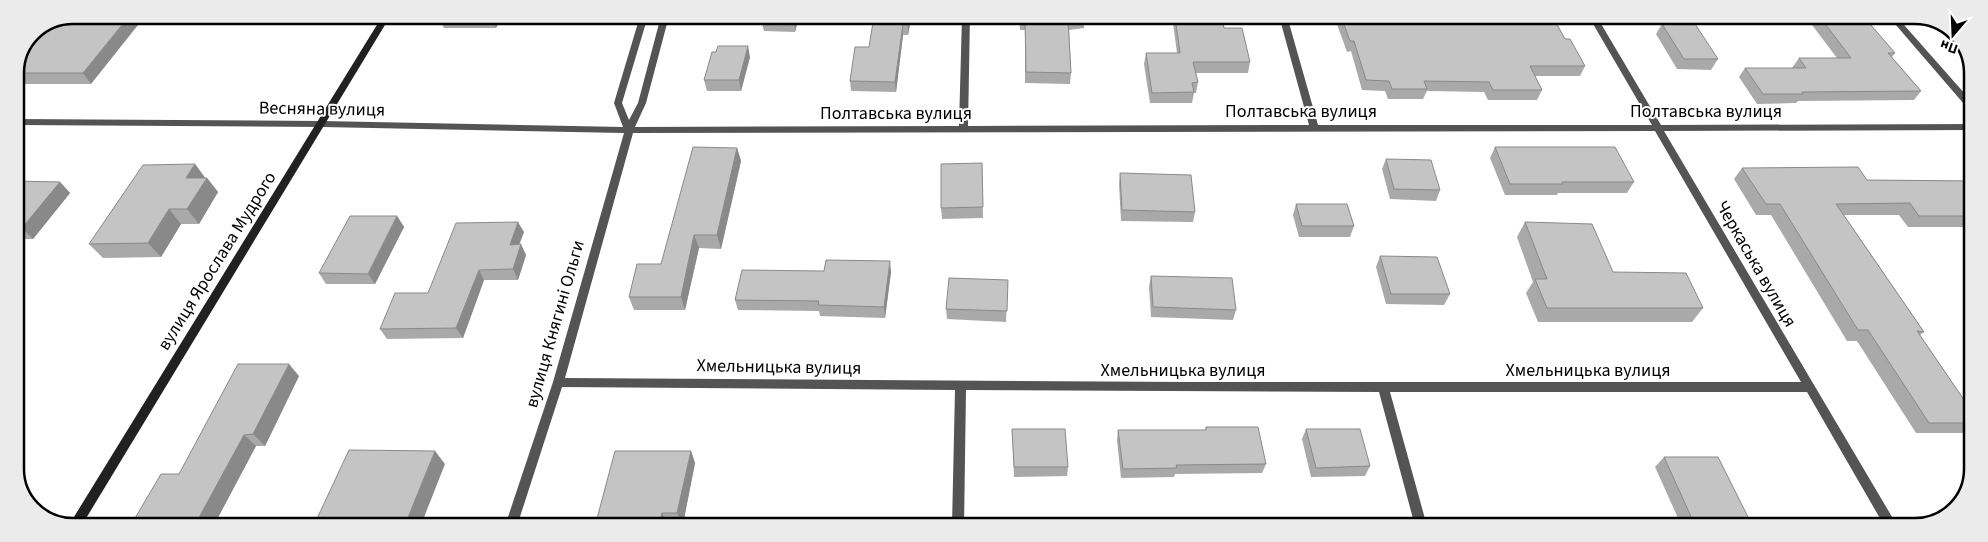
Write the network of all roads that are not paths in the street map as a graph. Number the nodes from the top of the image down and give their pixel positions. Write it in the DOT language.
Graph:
graph roads {
  1 [pos="383,24"];
  2 [pos="642,24"];
  3 [pos="664,24"];
  4 [pos="966,24"];
  5 [pos="1285,24"];
  6 [pos="1597,24"];
  7 [pos="1899,24"];
  8 [pos="1964,99"];
  9 [pos="24,122"];
  10 [pos="322,124"];
  11 [pos="1314,127"];
  12 [pos="1657,127"];
  13 [pos="1964,127"];
  14 [pos="963,129"];
  15 [pos="629,130"];
  16 [pos="558,382"];
  17 [pos="961,386"];
  18 [pos="1808,387"];
  19 [pos="1384,388"];
  20 [pos="79,518"];
  21 [pos="514,518"];
  22 [pos="958,518"];
  23 [pos="1419,518"];
  24 [pos="1887,518"];
  1 -- 10 [label="main road, вулиця Ярослава Мудрого"];
  2 -- 15 [label="street"];
  3 -- 15 [label="street, вулиця Княгині Ольги"];
  4 -- 14 [label="street"];
  5 -- 11 [label="street"];
  6 -- 12 [label="street, Черкаська вулиця"];
  7 -- 8 [label="street"];
  9 -- 10 [label="street, Весняна вулиця"];
  10 -- 15 [label="street, Весняна вулиця"];
  10 -- 20 [label="main road, вулиця Ярослава Мудрого"];
  11 -- 12 [label="street, Полтавська вулиця"];
  11 -- 14 [label="street, Полтавська вулиця"];
  12 -- 13 [label="street, Полтавська вулиця"];
  12 -- 18 [label="street, Черкаська вулиця"];
  14 -- 15 [label="street, Полтавська вулиця"];
  15 -- 16 [label="street, вулиця Княгині Ольги"];
  16 -- 17 [label="street, Хмельницька вулиця"];
  16 -- 21 [label="street, вулиця Княгині Ольги"];
  17 -- 19 [label="street, Хмельницька вулиця"];
  17 -- 22 [label="street"];
  18 -- 19 [label="street, Хмельницька вулиця"];
  18 -- 24 [label="street, Черкаська вулиця"];
  19 -- 23 [label="street"];
}
